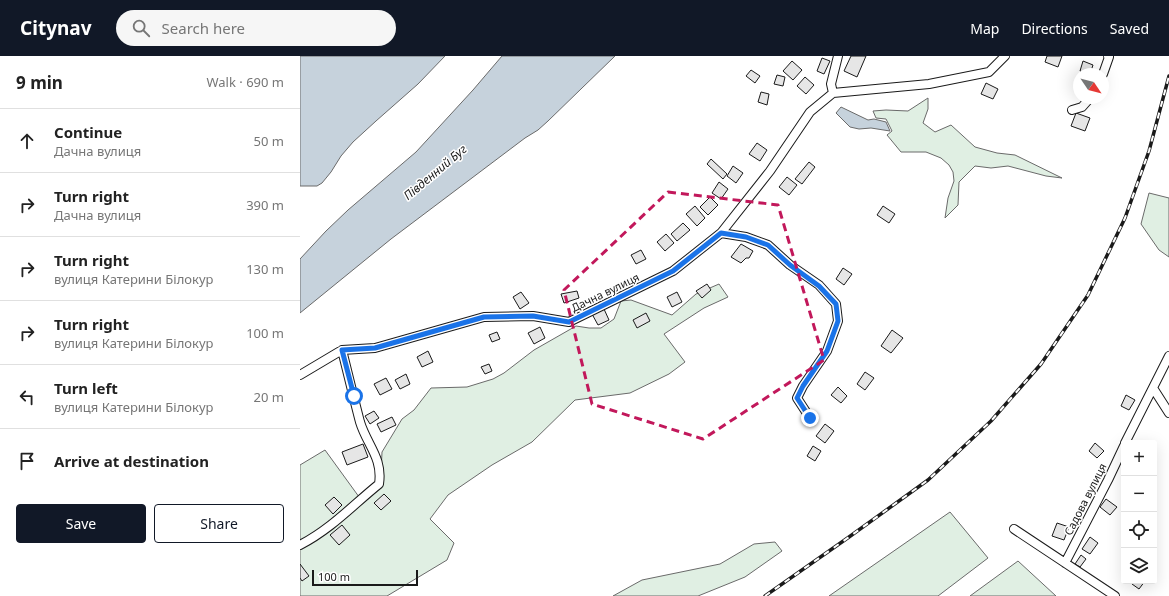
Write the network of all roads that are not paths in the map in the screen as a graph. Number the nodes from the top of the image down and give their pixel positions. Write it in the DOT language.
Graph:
graph roads {
  1 [pos="838,56"];
  2 [pos="1005,56"];
  3 [pos="1108,56"];
  4 [pos="1105,68"];
  5 [pos="833,93"];
  6 [pos="1085,104"];
  7 [pos="1072,110"];
  8 [pos="721,233"];
  9 [pos="342,350"];
  10 [pos="1169,356"];
  11 [pos="300,374"];
  12 [pos="1153,388"];
  13 [pos="1169,413"];
  14 [pos="810,418"];
  15 [pos="1127,440"];
  16 [pos="1121,452"];
  17 [pos="1014,529"];
  18 [pos="300,545"];
  19 [pos="1065,563"];
  20 [pos="1115,596"];
  1 -- 5 [label="street"];
  2 -- 5 [label="street"];
  3 -- 4 [label="street"];
  5 -- 8 [label="street, Дачна вулиця"];
  6 -- 7 [label="street"];
  8 -- 9 [label="street, Дачна вулиця"];
  8 -- 14 [label="street"];
  9 -- 11 [label="street"];
  9 -- 18 [label="street"];
  10 -- 12 [label="street"];
  12 -- 13 [label="street"];
  12 -- 15 [label="street"];
  16 -- 19 [label="street, Садова вулиця"];
  17 -- 19 [label="street"];
  19 -- 20 [label="street"];
}
